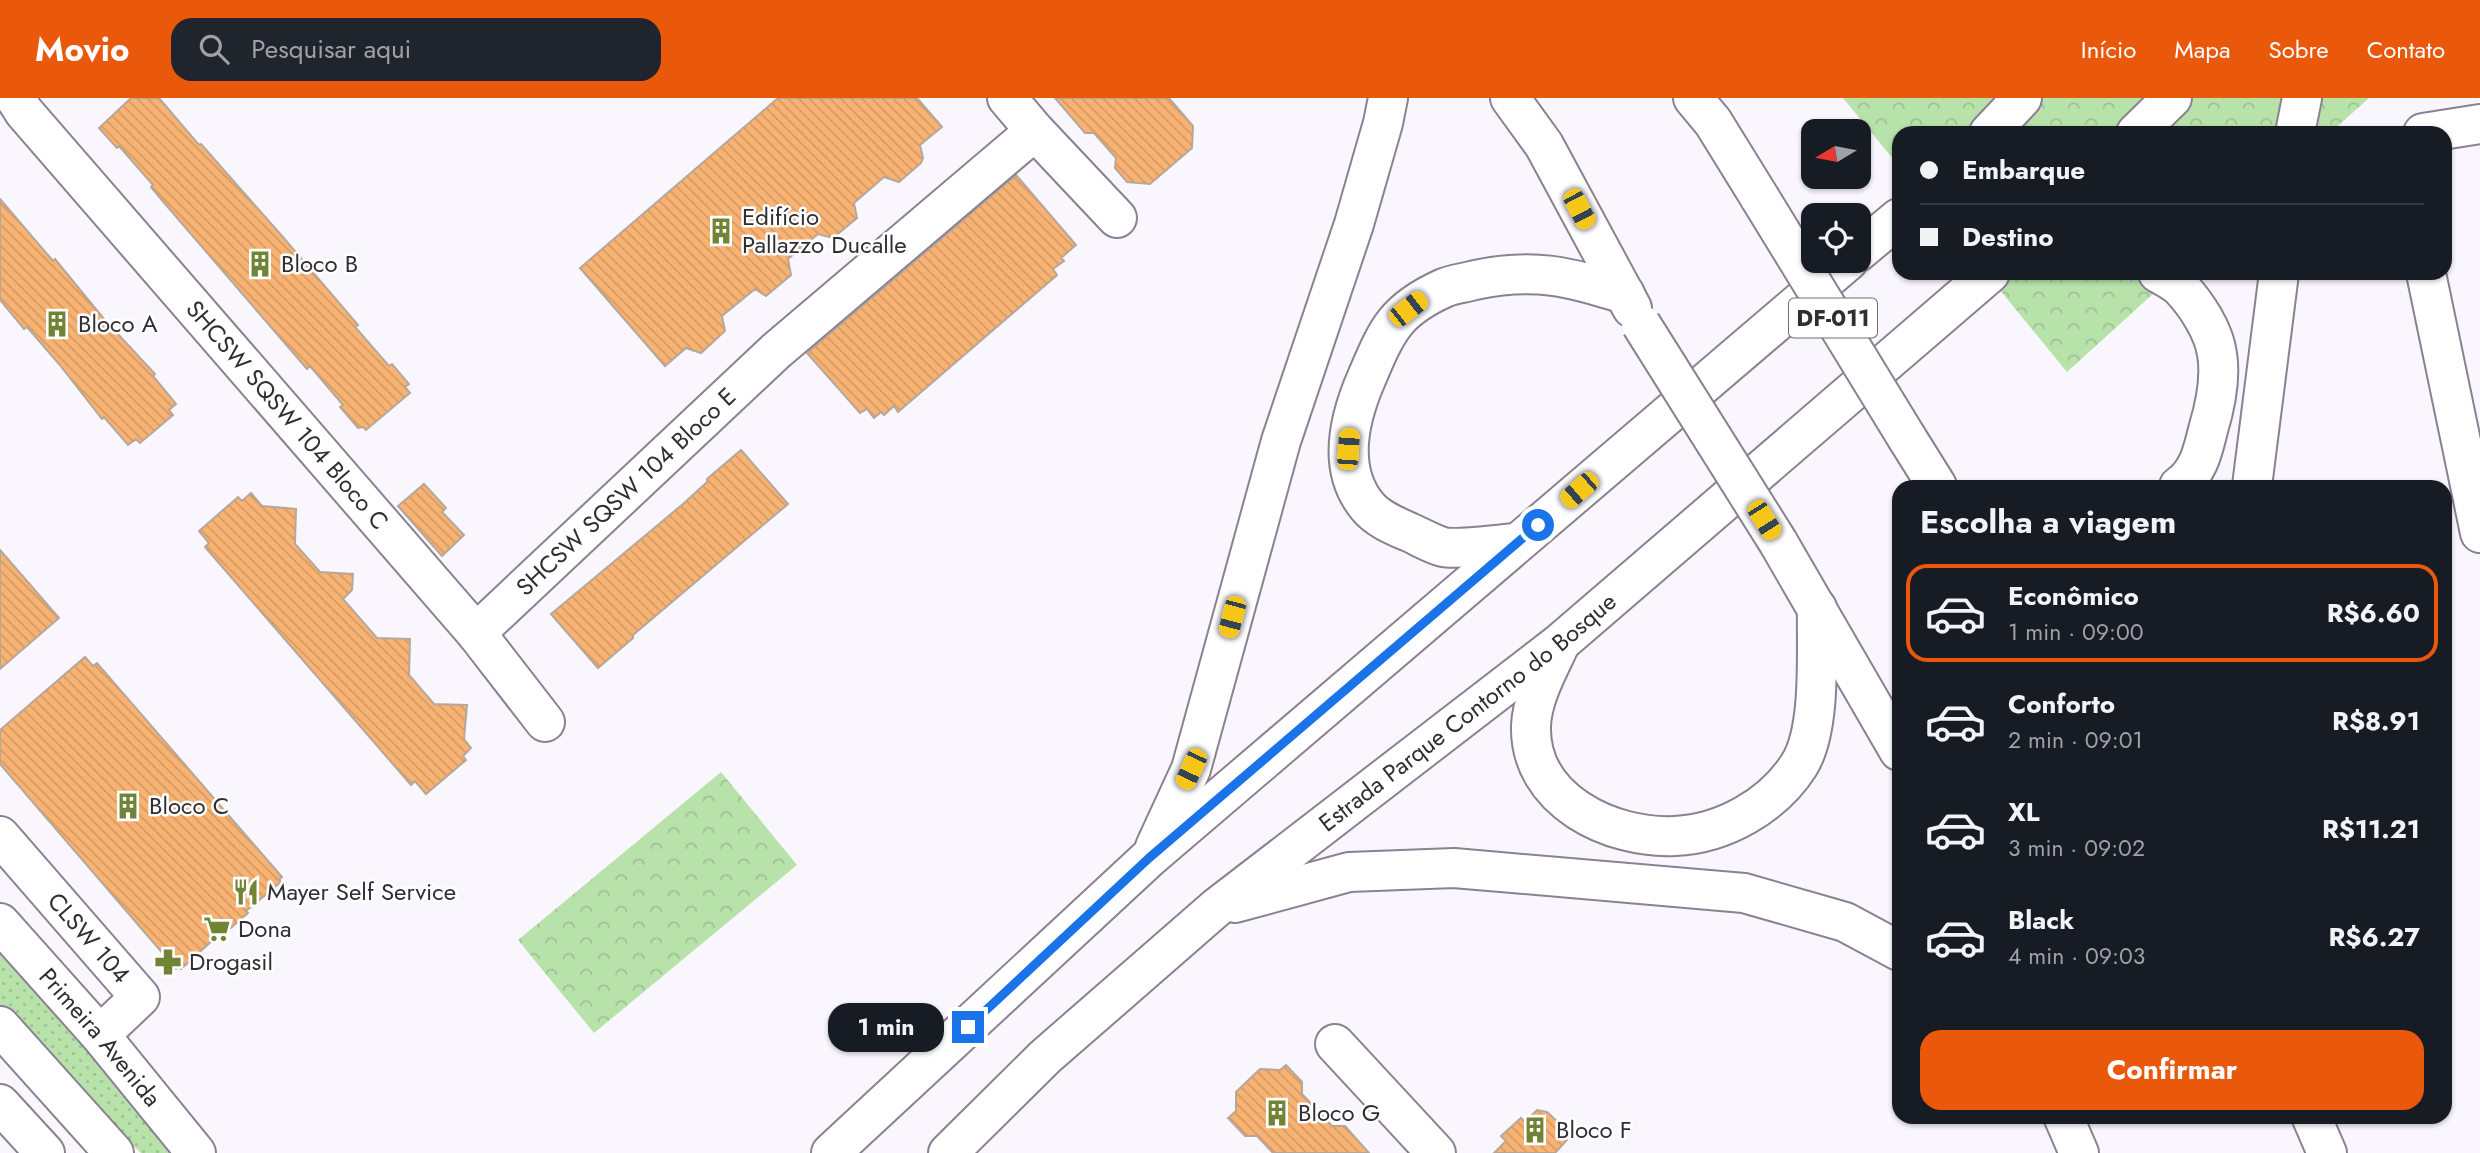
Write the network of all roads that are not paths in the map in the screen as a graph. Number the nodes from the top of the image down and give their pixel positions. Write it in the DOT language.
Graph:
graph roads {
  1 [pos="1007,98"];
  2 [pos="1388,98"];
  3 [pos="1510,98"];
  4 [pos="1994,98"];
  5 [pos="2022,98"];
  6 [pos="2172,98"];
  7 [pos="2302,98"];
  8 [pos="13,105"];
  9 [pos="1707,106"];
  10 [pos="2480,124"];
  11 [pos="1977,126"];
  12 [pos="1996,126"];
  13 [pos="2143,126"];
  14 [pos="2296,126"];
  15 [pos="2452,128"];
  16 [pos="1035,131"];
  17 [pos="1117,218"];
  18 [pos="1892,224"];
  19 [pos="1871,241"];
  20 [pos="1834,273"];
  21 [pos="1982,280"];
  22 [pos="2169,280"];
  23 [pos="2277,280"];
  24 [pos="2427,280"];
  25 [pos="1633,309"];
  26 [pos="1933,480"];
  27 [pos="2187,480"];
  28 [pos="2253,480"];
  29 [pos="2480,533"];
  30 [pos="1517,543"];
  31 [pos="1817,608"];
  32 [pos="476,632"];
  33 [pos="1560,643"];
  34 [pos="545,722"];
  35 [pos="1892,739"];
  36 [pos="0,836"];
  37 [pos="1149,858"];
  38 [pos="1216,908"];
  39 [pos="0,923"];
  40 [pos="1892,947"];
  41 [pos="0,1026"];
  42 [pos="100,1035"];
  43 [pos="1335,1044"];
  44 [pos="51,1083"];
  45 [pos="8,1113"];
  46 [pos="2066,1124"];
  47 [pos="2315,1124"];
  48 [pos="45,1153"];
  49 [pos="114,1153"];
  50 [pos="196,1153"];
  51 [pos="831,1153"];
  52 [pos="948,1153"];
  53 [pos="1436,1153"];
  54 [pos="2079,1153"];
  55 [pos="2328,1153"];
  1 -- 16 [label="main road"];
  2 -- 37 [label="main road"];
  3 -- 25 [label="main road"];
  4 -- 11 [label="main road"];
  5 -- 12 [label="main road"];
  6 -- 13 [label="main road"];
  7 -- 14 [label="main road"];
  8 -- 32 [label="main road, SHCSW SQSW 104 Bloco C"];
  9 -- 26 [label="main road, DF-011, bridge"];
  10 -- 15 [label="main road"];
  16 -- 17 [label="main road"];
  16 -- 32 [label="main road, SHCSW SQSW 104 Bloco E"];
  18 -- 19 [label="main road"];
  20 -- 30 [label="main road"];
  21 -- 33 [label="main road, Estrada Parque Contorno do Bosque"];
  22 -- 27 [label="main road"];
  23 -- 28 [label="main road"];
  24 -- 29 [label="main road"];
  25 -- 30 [label="main road"];
  25 -- 31 [label="main road, bridge"];
  30 -- 37 [label="main road"];
  31 -- 33 [label="main road"];
  31 -- 35 [label="main road"];
  32 -- 34 [label="main road, SHCSW SQSW 104 Bloco C"];
  33 -- 38 [label="main road, Estrada Parque Contorno do Bosque"];
  36 -- 42 [label="main road, CLSW 104"];
  37 -- 51 [label="main road"];
  38 -- 40 [label="main road"];
  38 -- 52 [label="main road, Estrada Parque Contorno do Bosque"];
  39 -- 42 [label="main road, Primeira Avenida"];
  41 -- 44 [label="main road"];
  42 -- 50 [label="main road, Primeira Avenida"];
  43 -- 53 [label="main road"];
  44 -- 45 [label="main road"];
  44 -- 49 [label="main road"];
  45 -- 48 [label="main road"];
  46 -- 54 [label="main road"];
  47 -- 55 [label="main road"];
}
